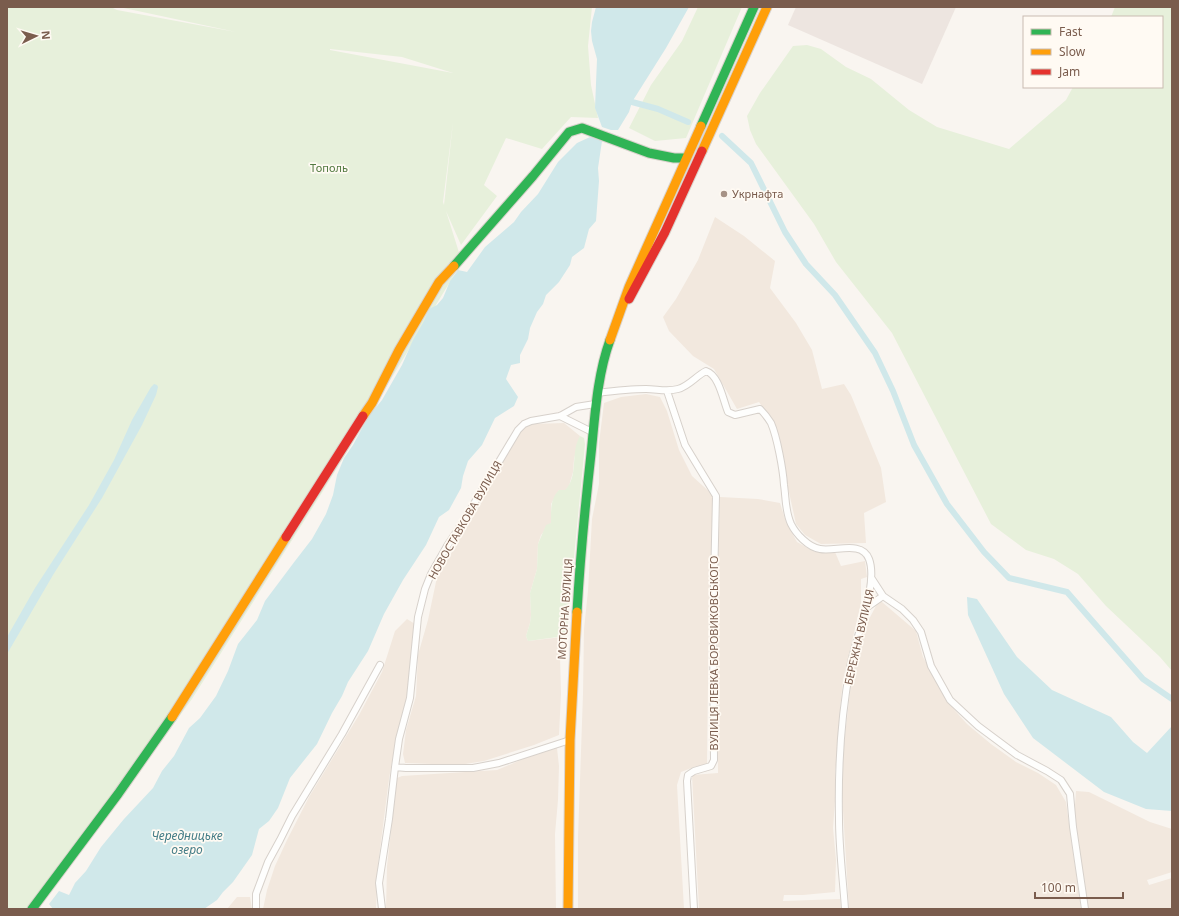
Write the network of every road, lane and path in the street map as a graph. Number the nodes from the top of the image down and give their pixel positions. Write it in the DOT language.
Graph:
graph roads {
  1 [pos="754,7"];
  2 [pos="767,7"];
  3 [pos="742,34"];
  4 [pos="753,39"];
  5 [pos="686,158"];
  6 [pos="619,316"];
  7 [pos="667,391"];
  8 [pos="596,393"];
  9 [pos="595,404"];
  10 [pos="560,416"];
  11 [pos="592,432"];
  12 [pos="872,579"];
  13 [pos="883,596"];
  14 [pos="866,608"];
  15 [pos="380,665"];
  16 [pos="570,740"];
  17 [pos="395,766"];
  18 [pos="32,909"];
  19 [pos="256,909"];
  20 [pos="382,909"];
  21 [pos="568,909"];
  22 [pos="694,909"];
  23 [pos="845,909"];
  24 [pos="1085,909"];
  1 -- 3 [label="street"];
  2 -- 4 [label="street"];
  3 -- 4 [label="street"];
  3 -- 5 [label="street"];
  4 -- 6 [label="street"];
  5 -- 6 [label="street"];
  5 -- 18 [label="street"];
  6 -- 8 [label="street, МОТОРНА ВУЛИЦЯ"];
  7 -- 8 [label="street, БЕРЕЖНА ВУЛИЦЯ"];
  7 -- 12 [label="street, БЕРЕЖНА ВУЛИЦЯ"];
  7 -- 22 [label="street, ВУЛИЦЯ ЛЕВКА БОРОВИКОВСЬКОГО"];
  8 -- 9 [label="street, МОТОРНА ВУЛИЦЯ"];
  9 -- 10 [label="street, НОВОСТАВКОВА ВУЛИЦЯ"];
  9 -- 11 [label="street, МОТОРНА ВУЛИЦЯ"];
  10 -- 11 [label="street"];
  10 -- 17 [label="street, НОВОСТАВКОВА ВУЛИЦЯ"];
  11 -- 16 [label="street, МОТОРНА ВУЛИЦЯ"];
  12 -- 13 [label="street"];
  12 -- 14 [label="street, БЕРЕЖНА ВУЛИЦЯ"];
  13 -- 14 [label="street"];
  13 -- 24 [label="street"];
  14 -- 23 [label="street, БЕРЕЖНА ВУЛИЦЯ"];
  15 -- 19 [label="street"];
  16 -- 17 [label="street"];
  16 -- 21 [label="street, МОТОРНА ВУЛИЦЯ"];
  17 -- 20 [label="street, НОВОСТАВКОВА ВУЛИЦЯ"];
}
